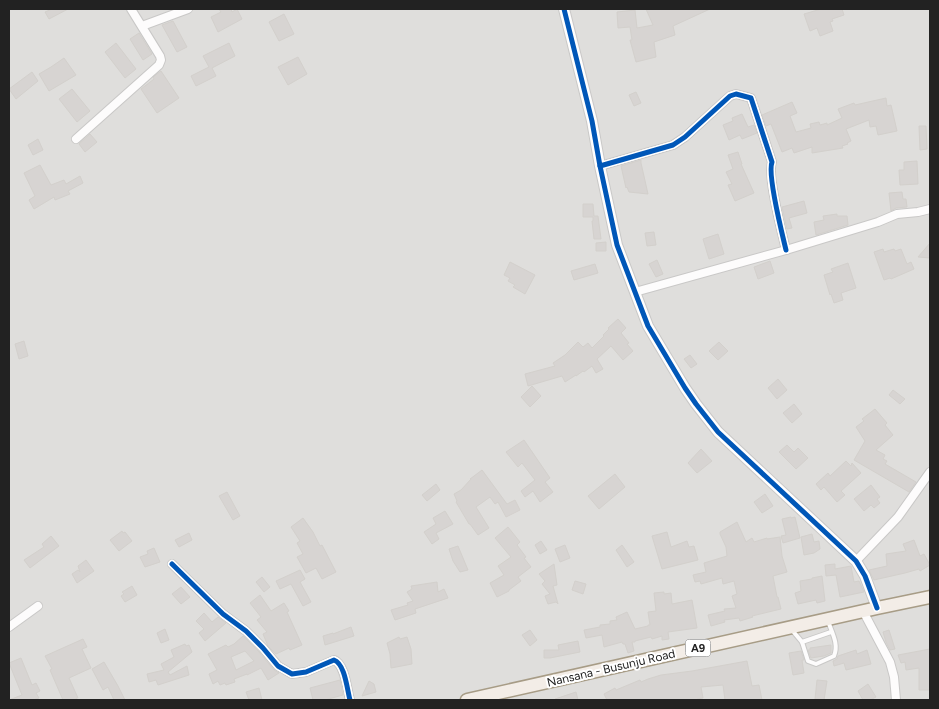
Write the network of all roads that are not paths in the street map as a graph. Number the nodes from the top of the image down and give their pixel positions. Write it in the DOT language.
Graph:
graph roads {
  1 [pos="132,9"];
  2 [pos="188,9"];
  3 [pos="564,9"];
  4 [pos="142,26"];
  5 [pos="76,139"];
  6 [pos="600,166"];
  7 [pos="930,209"];
  8 [pos="786,250"];
  9 [pos="634,292"];
  10 [pos="930,472"];
  11 [pos="856,561"];
  12 [pos="172,564"];
  13 [pos="930,597"];
  14 [pos="38,606"];
  15 [pos="877,608"];
  16 [pos="863,611"];
  17 [pos="827,619"];
  18 [pos="9,626"];
  19 [pos="788,628"];
  20 [pos="831,632"];
  21 [pos="802,642"];
  22 [pos="350,700"];
  23 [pos="466,700"];
  24 [pos="896,700"];
  1 -- 4 [label="street"];
  2 -- 4 [label="street"];
  3 -- 6 [label="street"];
  4 -- 5 [label="street"];
  6 -- 8 [label="street"];
  6 -- 9 [label="street"];
  7 -- 8 [label="street"];
  8 -- 9 [label="street"];
  9 -- 11 [label="street"];
  10 -- 11 [label="street"];
  11 -- 15 [label="street"];
  12 -- 22 [label="street"];
  13 -- 15 [label="main road, Nansana - Busunju Road / A9"];
  14 -- 18 [label="street"];
  15 -- 16 [label="main road, Nansana - Busunju Road / A9"];
  16 -- 17 [label="main road, Nansana - Busunju Road / A9"];
  16 -- 24 [label="street"];
  17 -- 19 [label="main road, Nansana - Busunju Road / A9"];
  17 -- 20 [label="lane"];
  19 -- 21 [label="lane"];
  19 -- 23 [label="main road, Nansana - Busunju Road / A9"];
  20 -- 21 [label="lane"];
  20 -- 21 [label="lane"];
}
